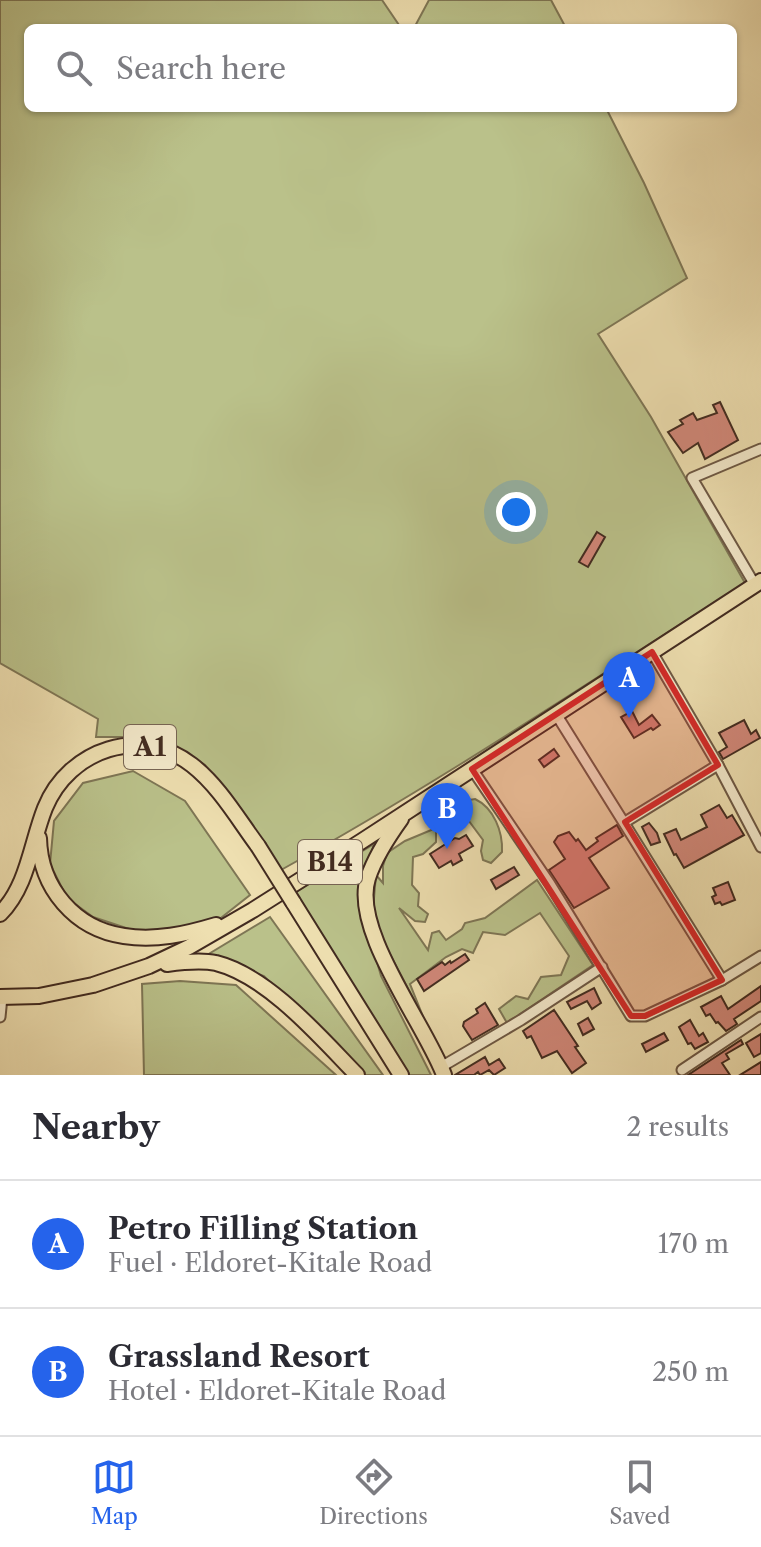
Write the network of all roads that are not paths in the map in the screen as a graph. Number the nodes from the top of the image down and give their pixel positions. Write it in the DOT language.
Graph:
graph roads {
  1 [pos="761,449"];
  2 [pos="758,583"];
  3 [pos="652,652"];
  4 [pos="556,714"];
  5 [pos="718,765"];
  6 [pos="472,769"];
  7 [pos="406,812"];
  8 [pos="625,822"];
  9 [pos="39,827"];
  10 [pos="761,847"];
  11 [pos="253,910"];
  12 [pos="0,914"];
  13 [pos="761,956"];
  14 [pos="149,966"];
  15 [pos="602,967"];
  16 [pos="722,980"];
  17 [pos="1,997"];
  18 [pos="0,1017"];
  19 [pos="761,1017"];
  20 [pos="682,1070"];
  21 [pos="442,1071"];
  22 [pos="357,1075"];
  23 [pos="401,1075"];
  1 -- 2 [label="street"];
  2 -- 3 [label="highway, B14"];
  3 -- 4 [label="highway, B14"];
  3 -- 5 [label="street"];
  4 -- 6 [label="highway, B14"];
  4 -- 8 [label="street"];
  5 -- 8 [label="street"];
  5 -- 10 [label="street"];
  6 -- 7 [label="highway, B14"];
  6 -- 15 [label="street"];
  7 -- 11 [label="highway, B14"];
  7 -- 21 [label="highway"];
  8 -- 16 [label="street"];
  9 -- 11 [label="highway, A1"];
  9 -- 12 [label="highway, A1"];
  9 -- 23 [label="highway, A1, bridge"];
  11 -- 14 [label="highway"];
  13 -- 16 [label="street"];
  14 -- 17 [label="highway"];
  14 -- 22 [label="highway"];
  15 -- 16 [label="street"];
  15 -- 21 [label="street"];
  17 -- 18 [label="street"];
  19 -- 20 [label="street"];
}
